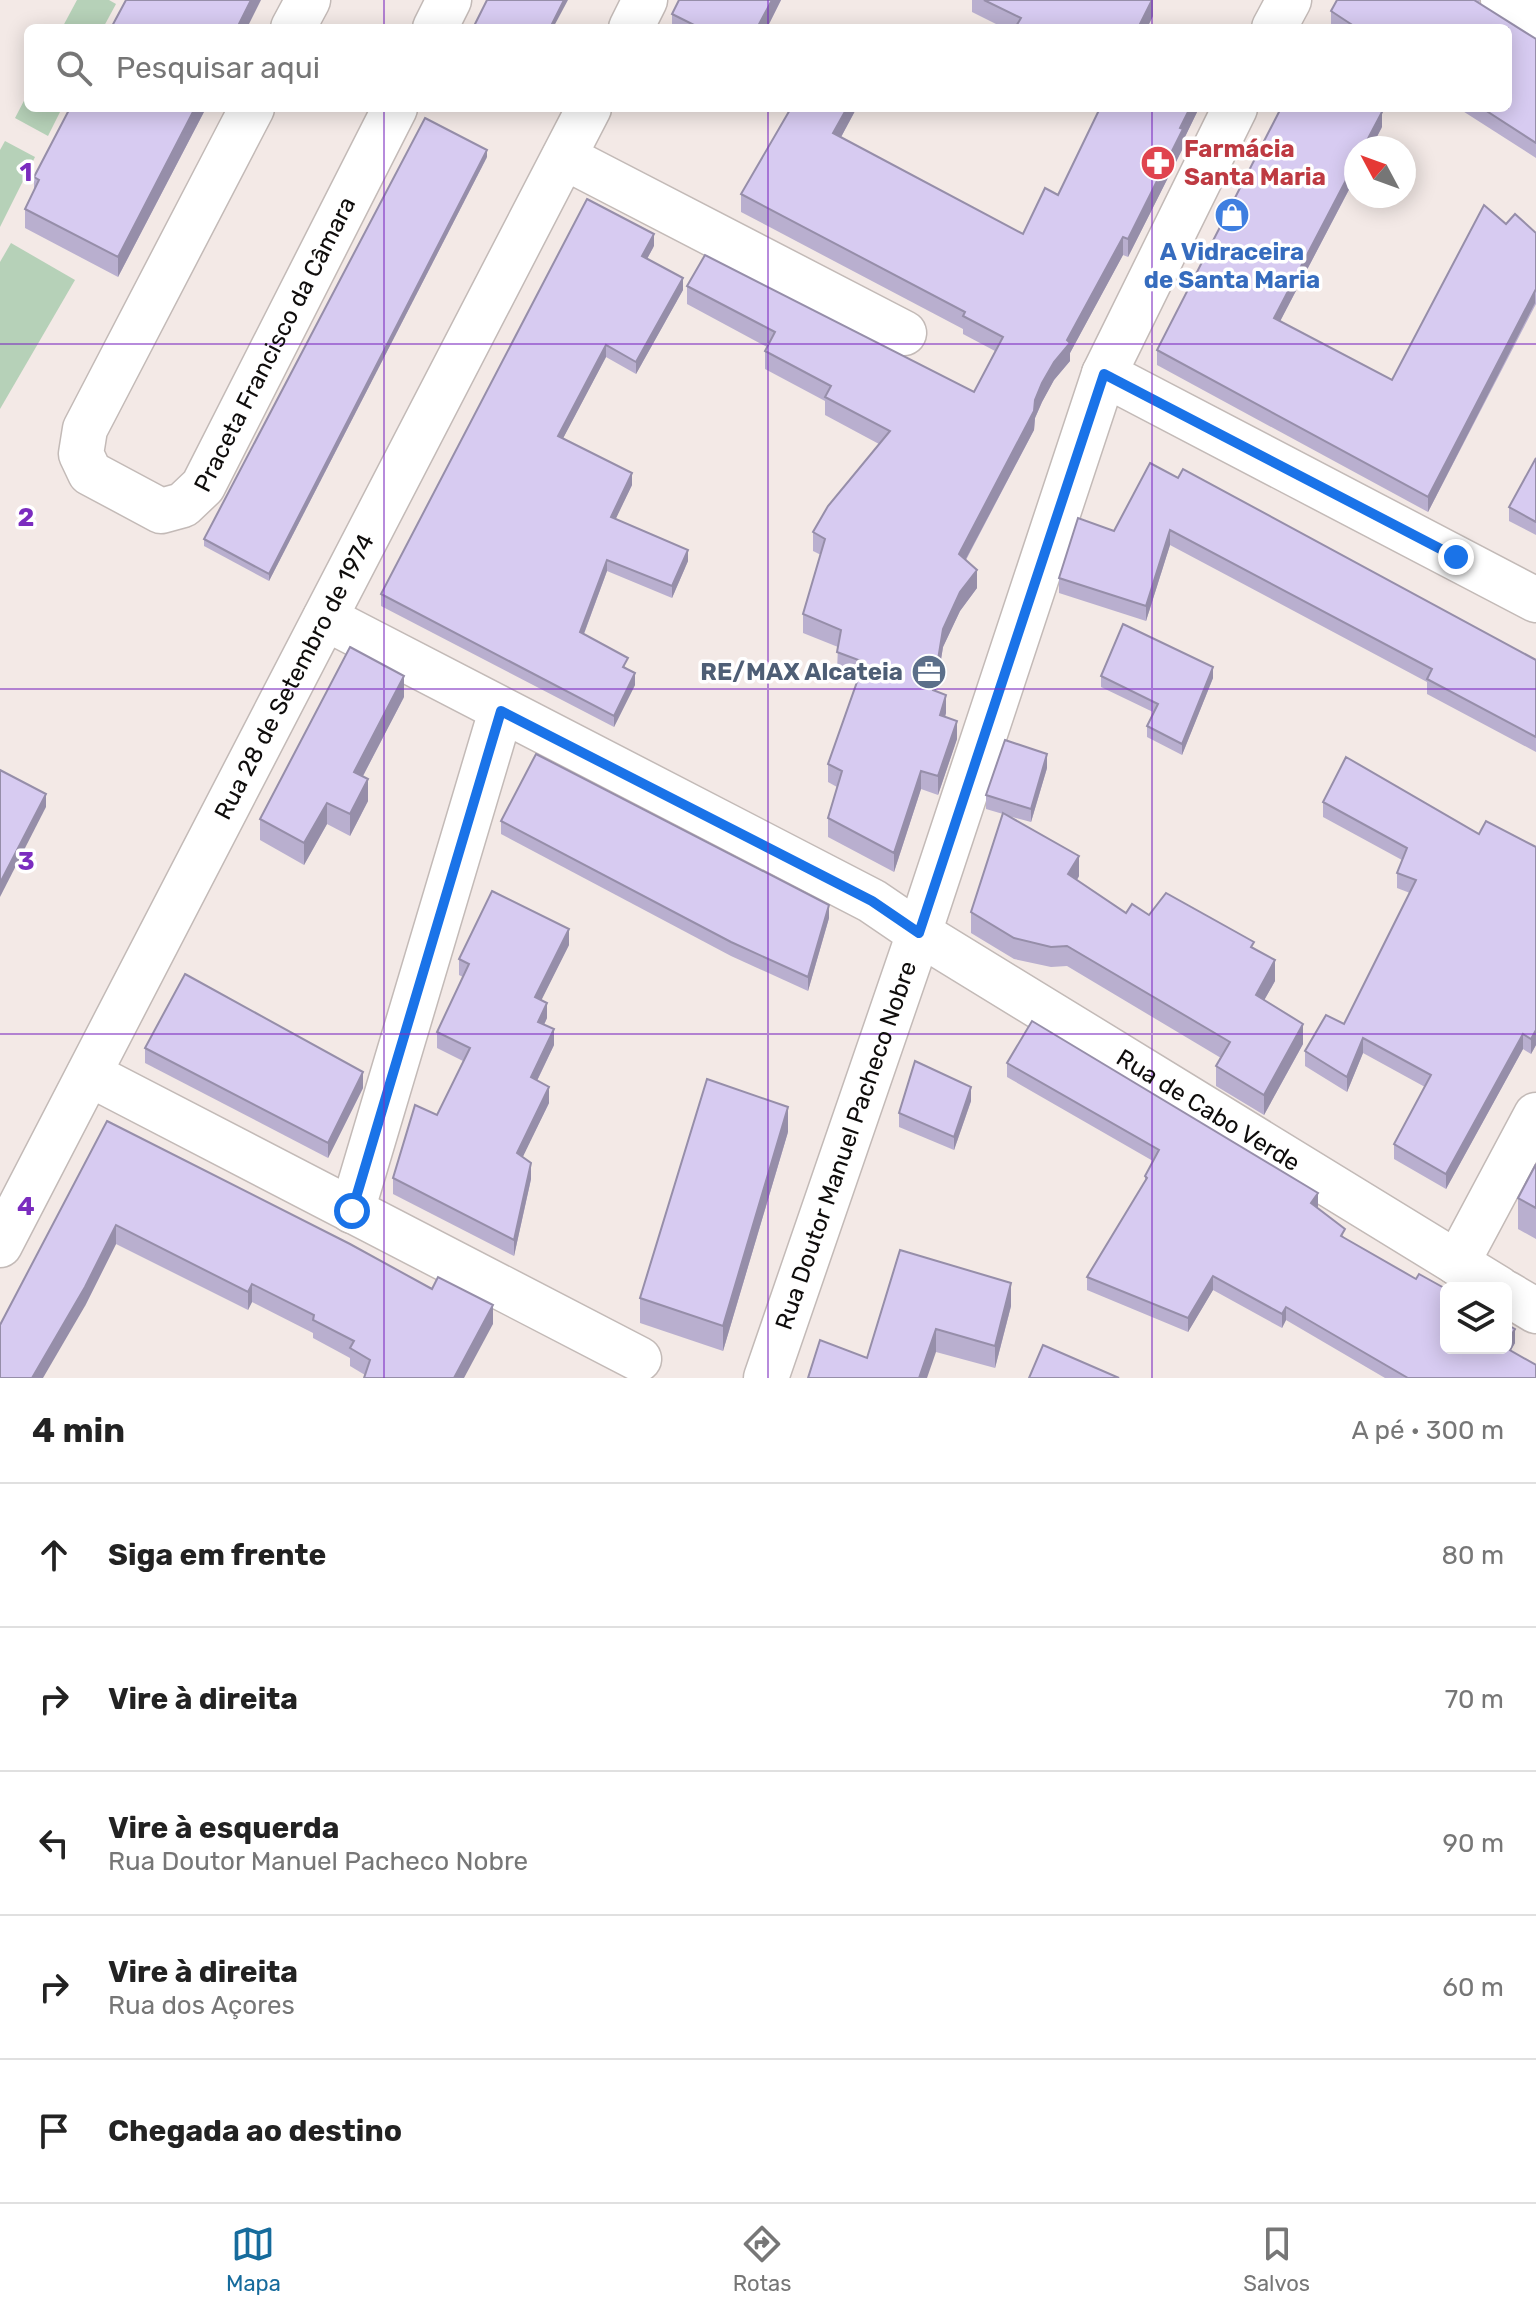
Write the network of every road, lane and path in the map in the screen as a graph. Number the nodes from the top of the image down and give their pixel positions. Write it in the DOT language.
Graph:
graph roads {
  1 [pos="308,0"];
  2 [pos="449,0"];
  3 [pos="645,0"];
  4 [pos="1289,0"];
  5 [pos="1503,0"];
  6 [pos="1536,20"];
  7 [pos="295,24"];
  8 [pos="437,24"];
  9 [pos="633,24"];
  10 [pos="1276,24"];
  11 [pos="250,112"];
  12 [pos="393,112"];
  13 [pos="587,112"];
  14 [pos="1233,112"];
  15 [pos="564,157"];
  16 [pos="904,333"];
  17 [pos="1104,374"];
  18 [pos="1536,600"];
  19 [pos="325,618"];
  20 [pos="501,711"];
  21 [pos="919,933"];
  22 [pos="89,1074"];
  23 [pos="1536,1115"];
  24 [pos="352,1211"];
  25 [pos="0,1245"];
  26 [pos="1457,1263"];
  27 [pos="1488,1282"];
  28 [pos="1512,1297"];
  29 [pos="1536,1311"];
  30 [pos="639,1359"];
  31 [pos="766,1378"];
  1 -- 7 [label="street"];
  2 -- 8 [label="street"];
  3 -- 9 [label="street"];
  4 -- 10 [label="street"];
  5 -- 6 [label="street"];
  11 -- 12 [label="street, Praceta Francisco da Câmara"];
  13 -- 15 [label="street, Rua 28 de Setembro de 1974"];
  14 -- 17 [label="street, Rua Doutor Manuel Pacheco Nobre"];
  15 -- 16 [label="street"];
  15 -- 19 [label="street, Rua 28 de Setembro de 1974"];
  17 -- 18 [label="street"];
  17 -- 21 [label="street, Rua Doutor Manuel Pacheco Nobre"];
  19 -- 20 [label="street, Rua de Cabo Verde"];
  19 -- 22 [label="street, Rua 28 de Setembro de 1974"];
  20 -- 21 [label="street, Rua de Cabo Verde"];
  20 -- 24 [label="street"];
  21 -- 26 [label="street, Rua de Cabo Verde"];
  21 -- 31 [label="street, Rua Doutor Manuel Pacheco Nobre"];
  22 -- 24 [label="street"];
  22 -- 25 [label="street, Rua 28 de Setembro de 1974"];
  23 -- 26 [label="street"];
  24 -- 30 [label="street"];
  26 -- 27 [label="street, Rua de Cabo Verde"];
  28 -- 29 [label="street"];
}
